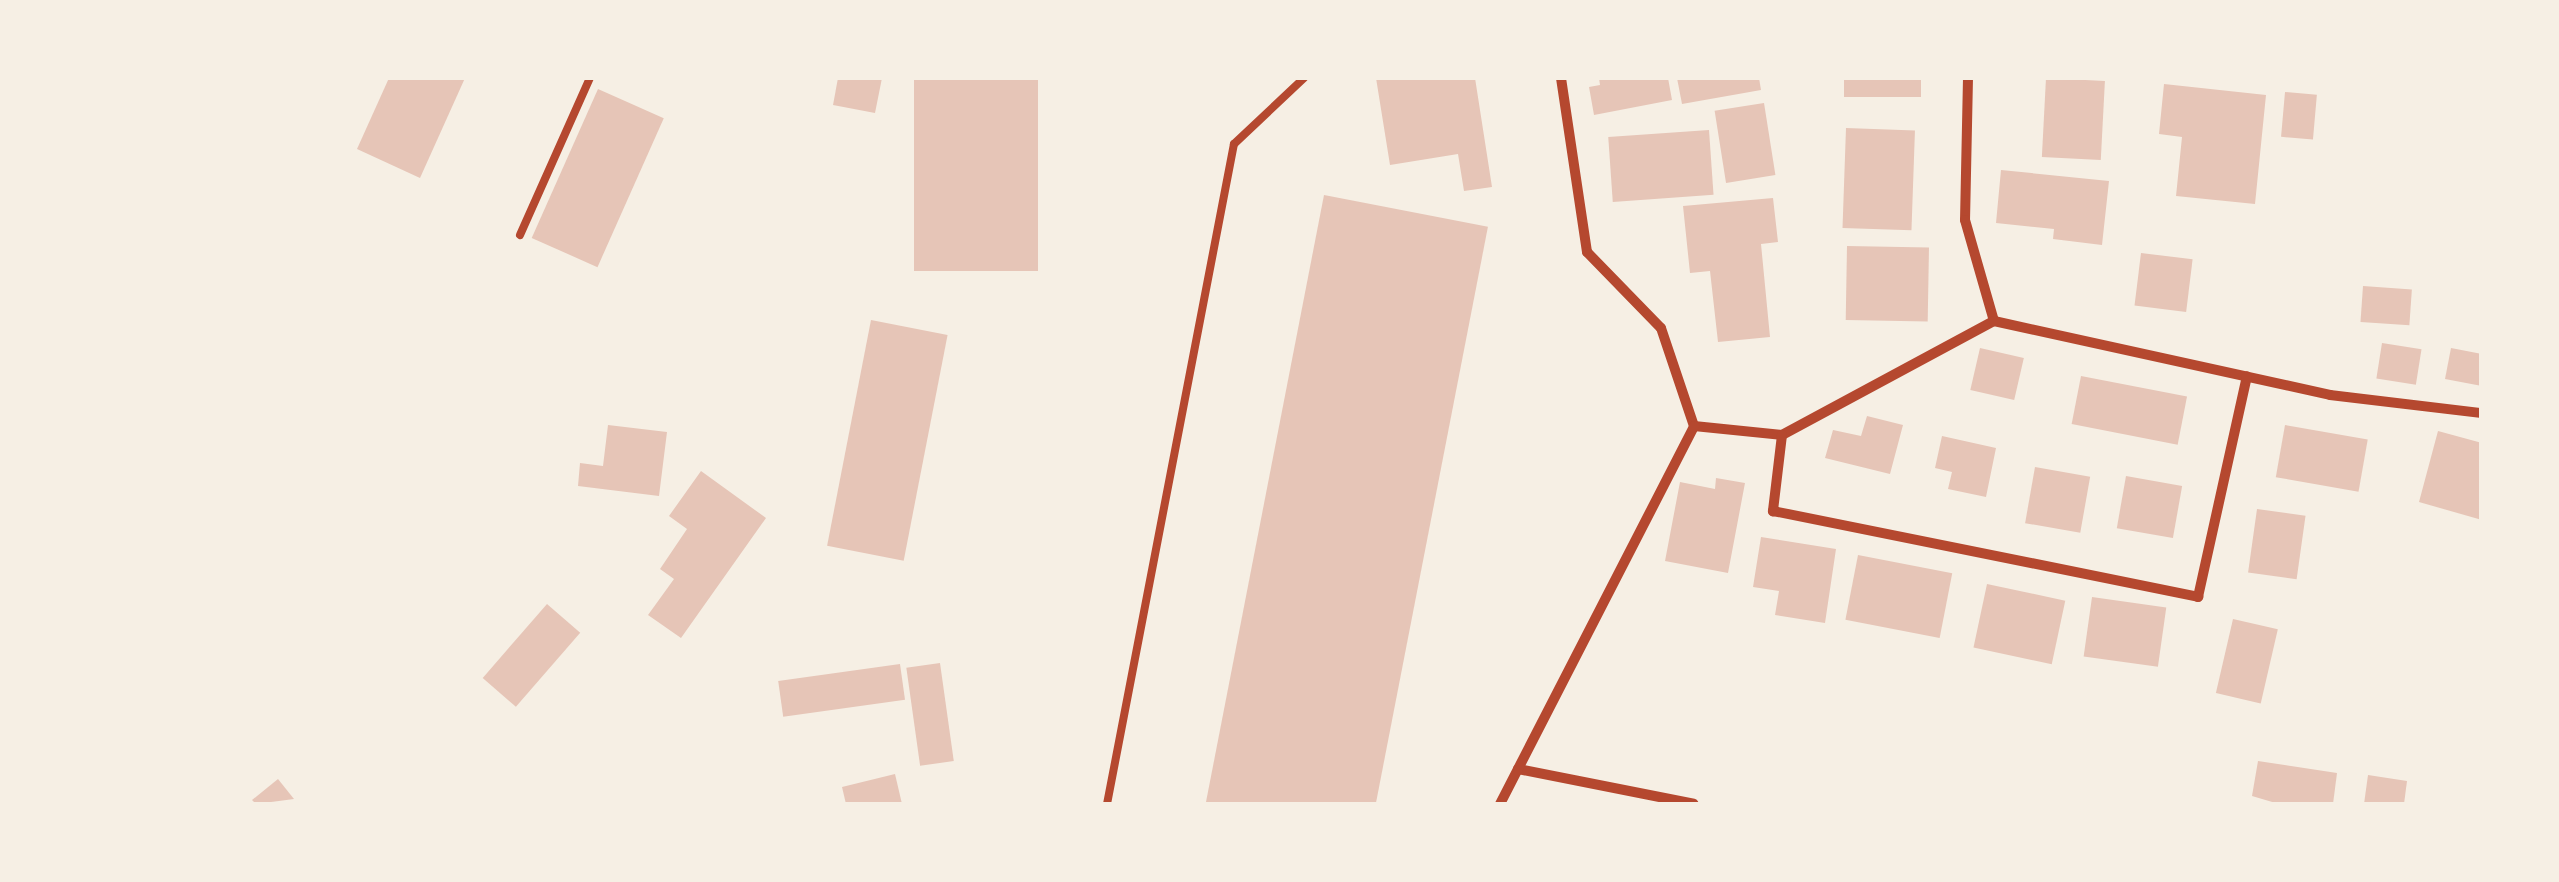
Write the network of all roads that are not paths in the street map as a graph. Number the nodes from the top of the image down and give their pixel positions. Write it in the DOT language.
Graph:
graph roads {
  1 [pos="590,78"];
  2 [pos="1304,78"];
  3 [pos="1561,78"];
  4 [pos="1968,78"];
  5 [pos="520,235"];
  6 [pos="1994,321"];
  7 [pos="2248,376"];
  8 [pos="2482,413"];
  9 [pos="1694,426"];
  10 [pos="1782,435"];
  11 [pos="1518,769"];
  12 [pos="1107,804"];
  13 [pos="1500,804"];
  14 [pos="1694,804"];
  1 -- 5 [label="lane"];
  2 -- 12 [label="lane"];
  3 -- 9 [label="street"];
  4 -- 6 [label="street"];
  6 -- 7 [label="street"];
  6 -- 10 [label="street"];
  7 -- 8 [label="street"];
  7 -- 10 [label="street"];
  9 -- 10 [label="street"];
  9 -- 11 [label="street"];
  11 -- 13 [label="street"];
  11 -- 14 [label="street"];
}
